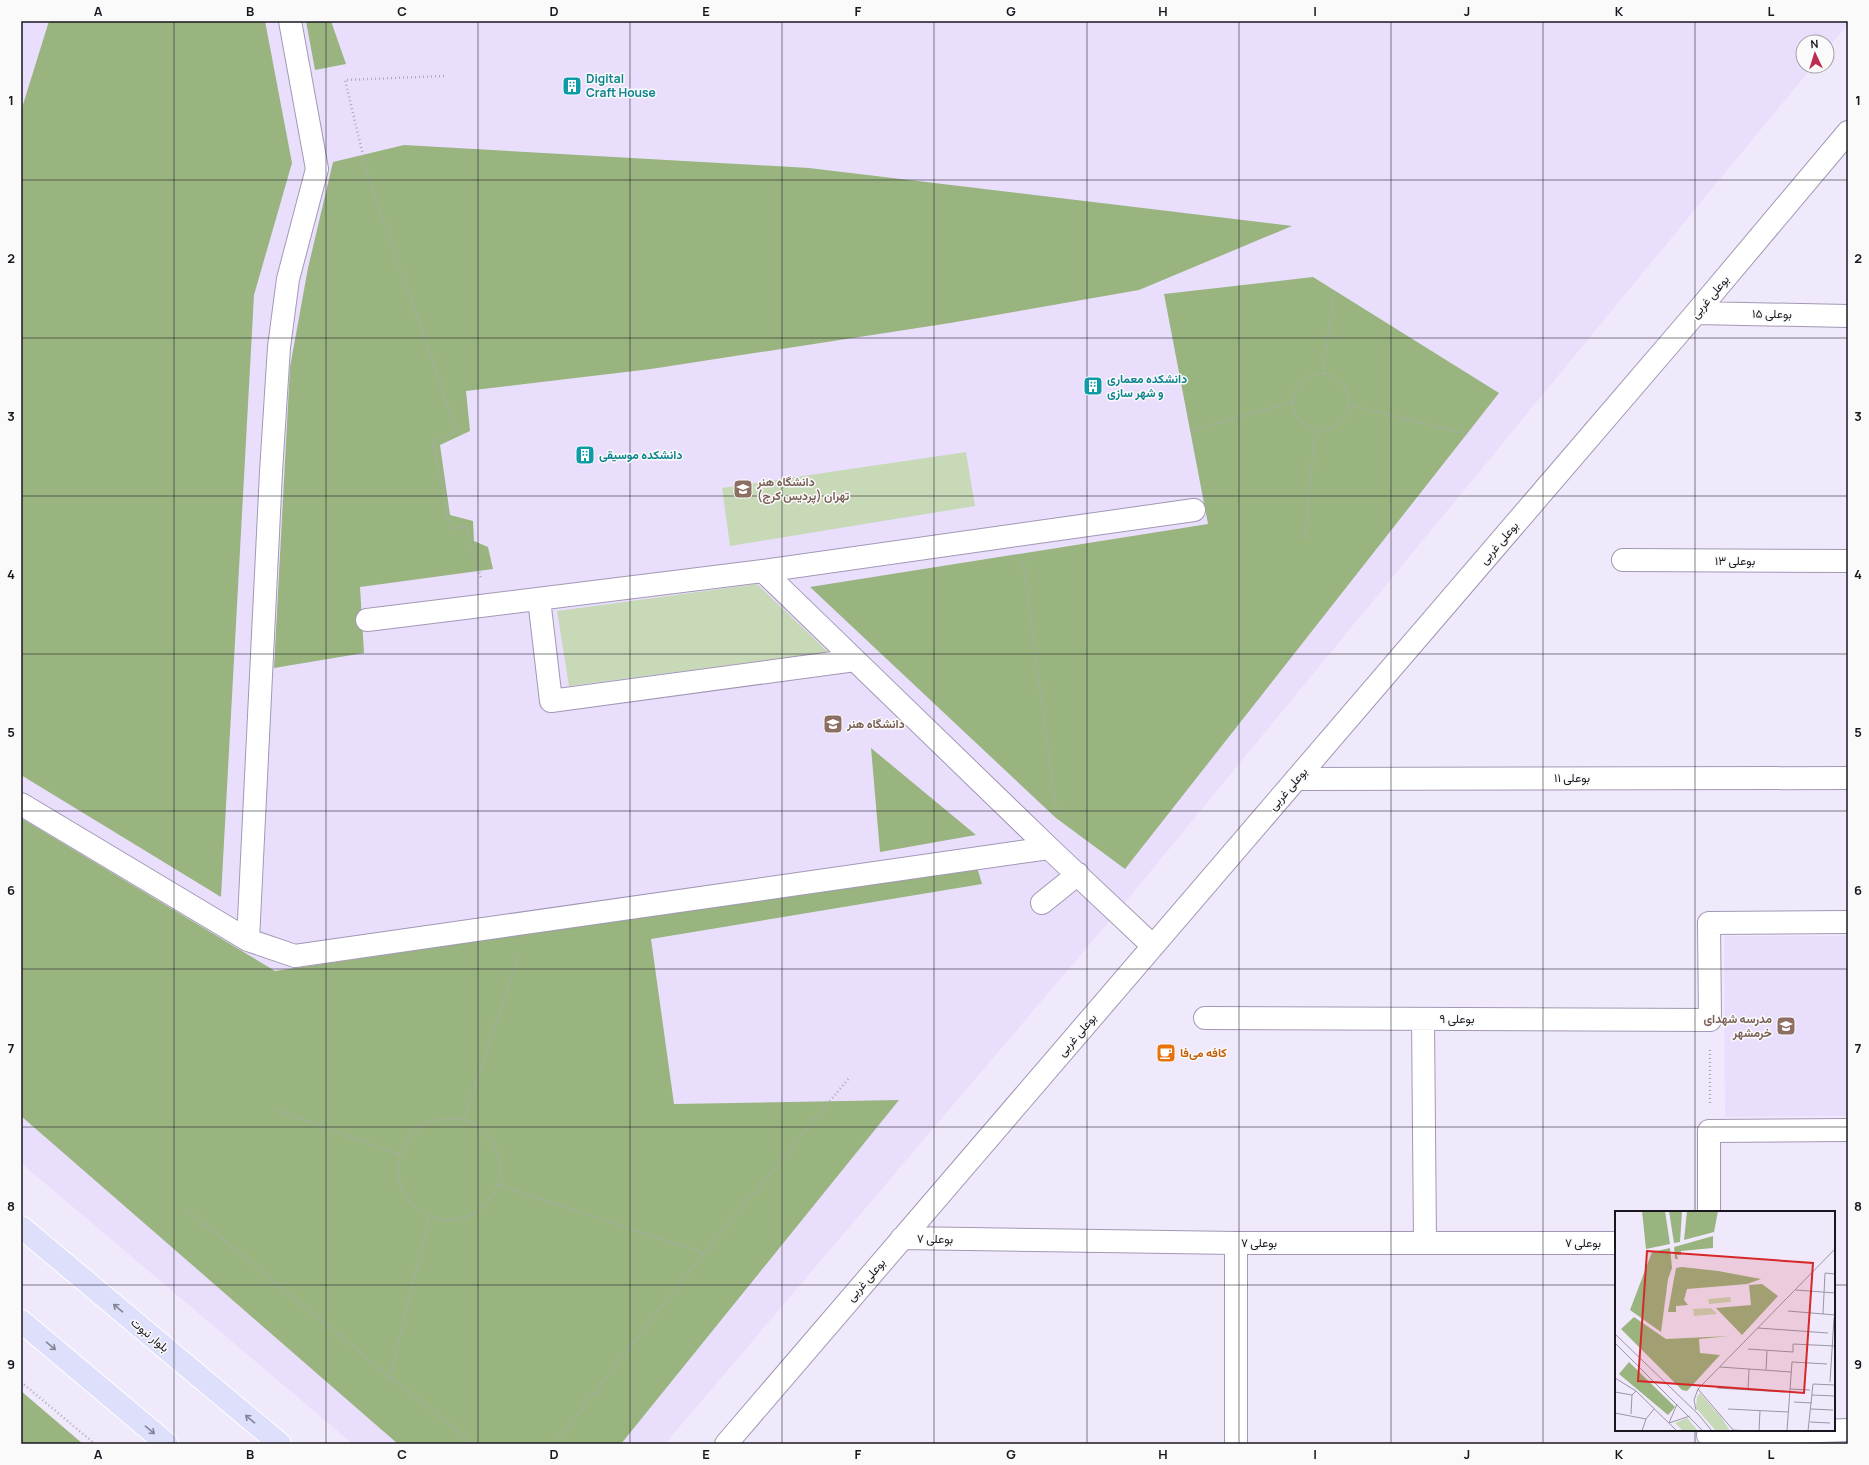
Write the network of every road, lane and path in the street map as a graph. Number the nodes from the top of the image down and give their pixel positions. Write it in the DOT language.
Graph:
graph roads {
  1 [pos="290,21"];
  2 [pos="444,76"];
  3 [pos="1848,132"];
  4 [pos="1334,290"];
  5 [pos="1696,313"];
  6 [pos="1848,316"];
  7 [pos="1323,373"];
  8 [pos="1292,402"];
  9 [pos="1349,405"];
  10 [pos="1315,430"];
  11 [pos="1190,431"];
  12 [pos="1468,434"];
  13 [pos="1194,510"];
  14 [pos="1020,535"];
  15 [pos="1306,538"];
  16 [pos="1623,560"];
  17 [pos="1848,561"];
  18 [pos="763,571"];
  19 [pos="539,599"];
  20 [pos="489,605"];
  21 [pos="368,620"];
  22 [pos="855,660"];
  23 [pos="1848,778"];
  24 [pos="1296,779"];
  25 [pos="21,804"];
  26 [pos="1063,861"];
  27 [pos="1042,903"];
  28 [pos="1848,922"];
  29 [pos="530,923"];
  30 [pos="248,940"];
  31 [pos="1153,946"];
  32 [pos="1205,1018"];
  33 [pos="1423,1019"];
  34 [pos="1710,1020"];
  35 [pos="849,1078"];
  36 [pos="275,1109"];
  37 [pos="464,1119"];
  38 [pos="1848,1130"];
  39 [pos="1710,1131"];
  40 [pos="400,1154"];
  41 [pos="498,1185"];
  42 [pos="184,1208"];
  43 [pos="1709,1211"];
  44 [pos="429,1218"];
  45 [pos="21,1227"];
  46 [pos="902,1238"];
  47 [pos="1425,1242"];
  48 [pos="1236,1243"];
  49 [pos="1615,1243"];
  50 [pos="704,1253"];
  51 [pos="21,1321"];
  52 [pos="390,1377"];
  53 [pos="21,1382"];
  54 [pos="1848,1430"];
  55 [pos="1825,1431"];
  56 [pos="1835,1431"];
  57 [pos="1708,1436"];
  58 [pos="95,1444"];
  59 [pos="167,1444"];
  60 [pos="280,1444"];
  61 [pos="474,1444"];
  62 [pos="554,1444"];
  63 [pos="726,1444"];
  64 [pos="1236,1444"];
  1 -- 30 [label="street"];
  2 -- 20 [label="path"];
  3 -- 5 [label="street, بوعلی غربی"];
  4 -- 7 [label="path"];
  5 -- 6 [label="street, بوعلی ۱۵"];
  5 -- 24 [label="street, بوعلی غربی"];
  7 -- 8 [label="path"];
  7 -- 9 [label="path"];
  8 -- 10 [label="path"];
  8 -- 11 [label="path"];
  9 -- 10 [label="path"];
  9 -- 12 [label="path"];
  10 -- 15 [label="path"];
  13 -- 14 [label="street"];
  14 -- 18 [label="street"];
  14 -- 26 [label="path"];
  16 -- 17 [label="street, بوعلی ۱۳"];
  18 -- 19 [label="street"];
  18 -- 22 [label="street"];
  19 -- 20 [label="street"];
  19 -- 22 [label="street"];
  20 -- 21 [label="street"];
  22 -- 26 [label="street"];
  23 -- 24 [label="street, بوعلی ۱۱"];
  24 -- 31 [label="street, بوعلی غربی"];
  25 -- 30 [label="street"];
  26 -- 27 [label="street"];
  26 -- 29 [label="street"];
  26 -- 31 [label="street"];
  28 -- 34 [label="street"];
  29 -- 30 [label="street"];
  29 -- 37 [label="path"];
  31 -- 46 [label="street, بوعلی غربی"];
  32 -- 33 [label="street, بوعلی ۹"];
  33 -- 34 [label="street, بوعلی ۹"];
  33 -- 47 [label="street"];
  34 -- 39 [label="path"];
  35 -- 50 [label="path"];
  36 -- 40 [label="path"];
  37 -- 40 [label="path"];
  37 -- 41 [label="path"];
  38 -- 39 [label="street"];
  39 -- 43 [label="street"];
  40 -- 44 [label="path"];
  41 -- 44 [label="path"];
  41 -- 50 [label="path"];
  42 -- 52 [label="path"];
  44 -- 52 [label="path"];
  60 -- 45 [label="main road, بلوار نبوت, one-way"];
  46 -- 48 [label="street, بوعلی ۷"];
  46 -- 63 [label="street, بوعلی غربی"];
  47 -- 48 [label="street, بوعلی ۷"];
  47 -- 49 [label="street, بوعلی ۷"];
  48 -- 64 [label="street"];
  50 -- 62 [label="path"];
  51 -- 59 [label="main road, one-way"];
  52 -- 61 [label="path"];
  53 -- 58 [label="path"];
  54 -- 56 [label="street"];
  55 -- 57 [label="street"];
}
